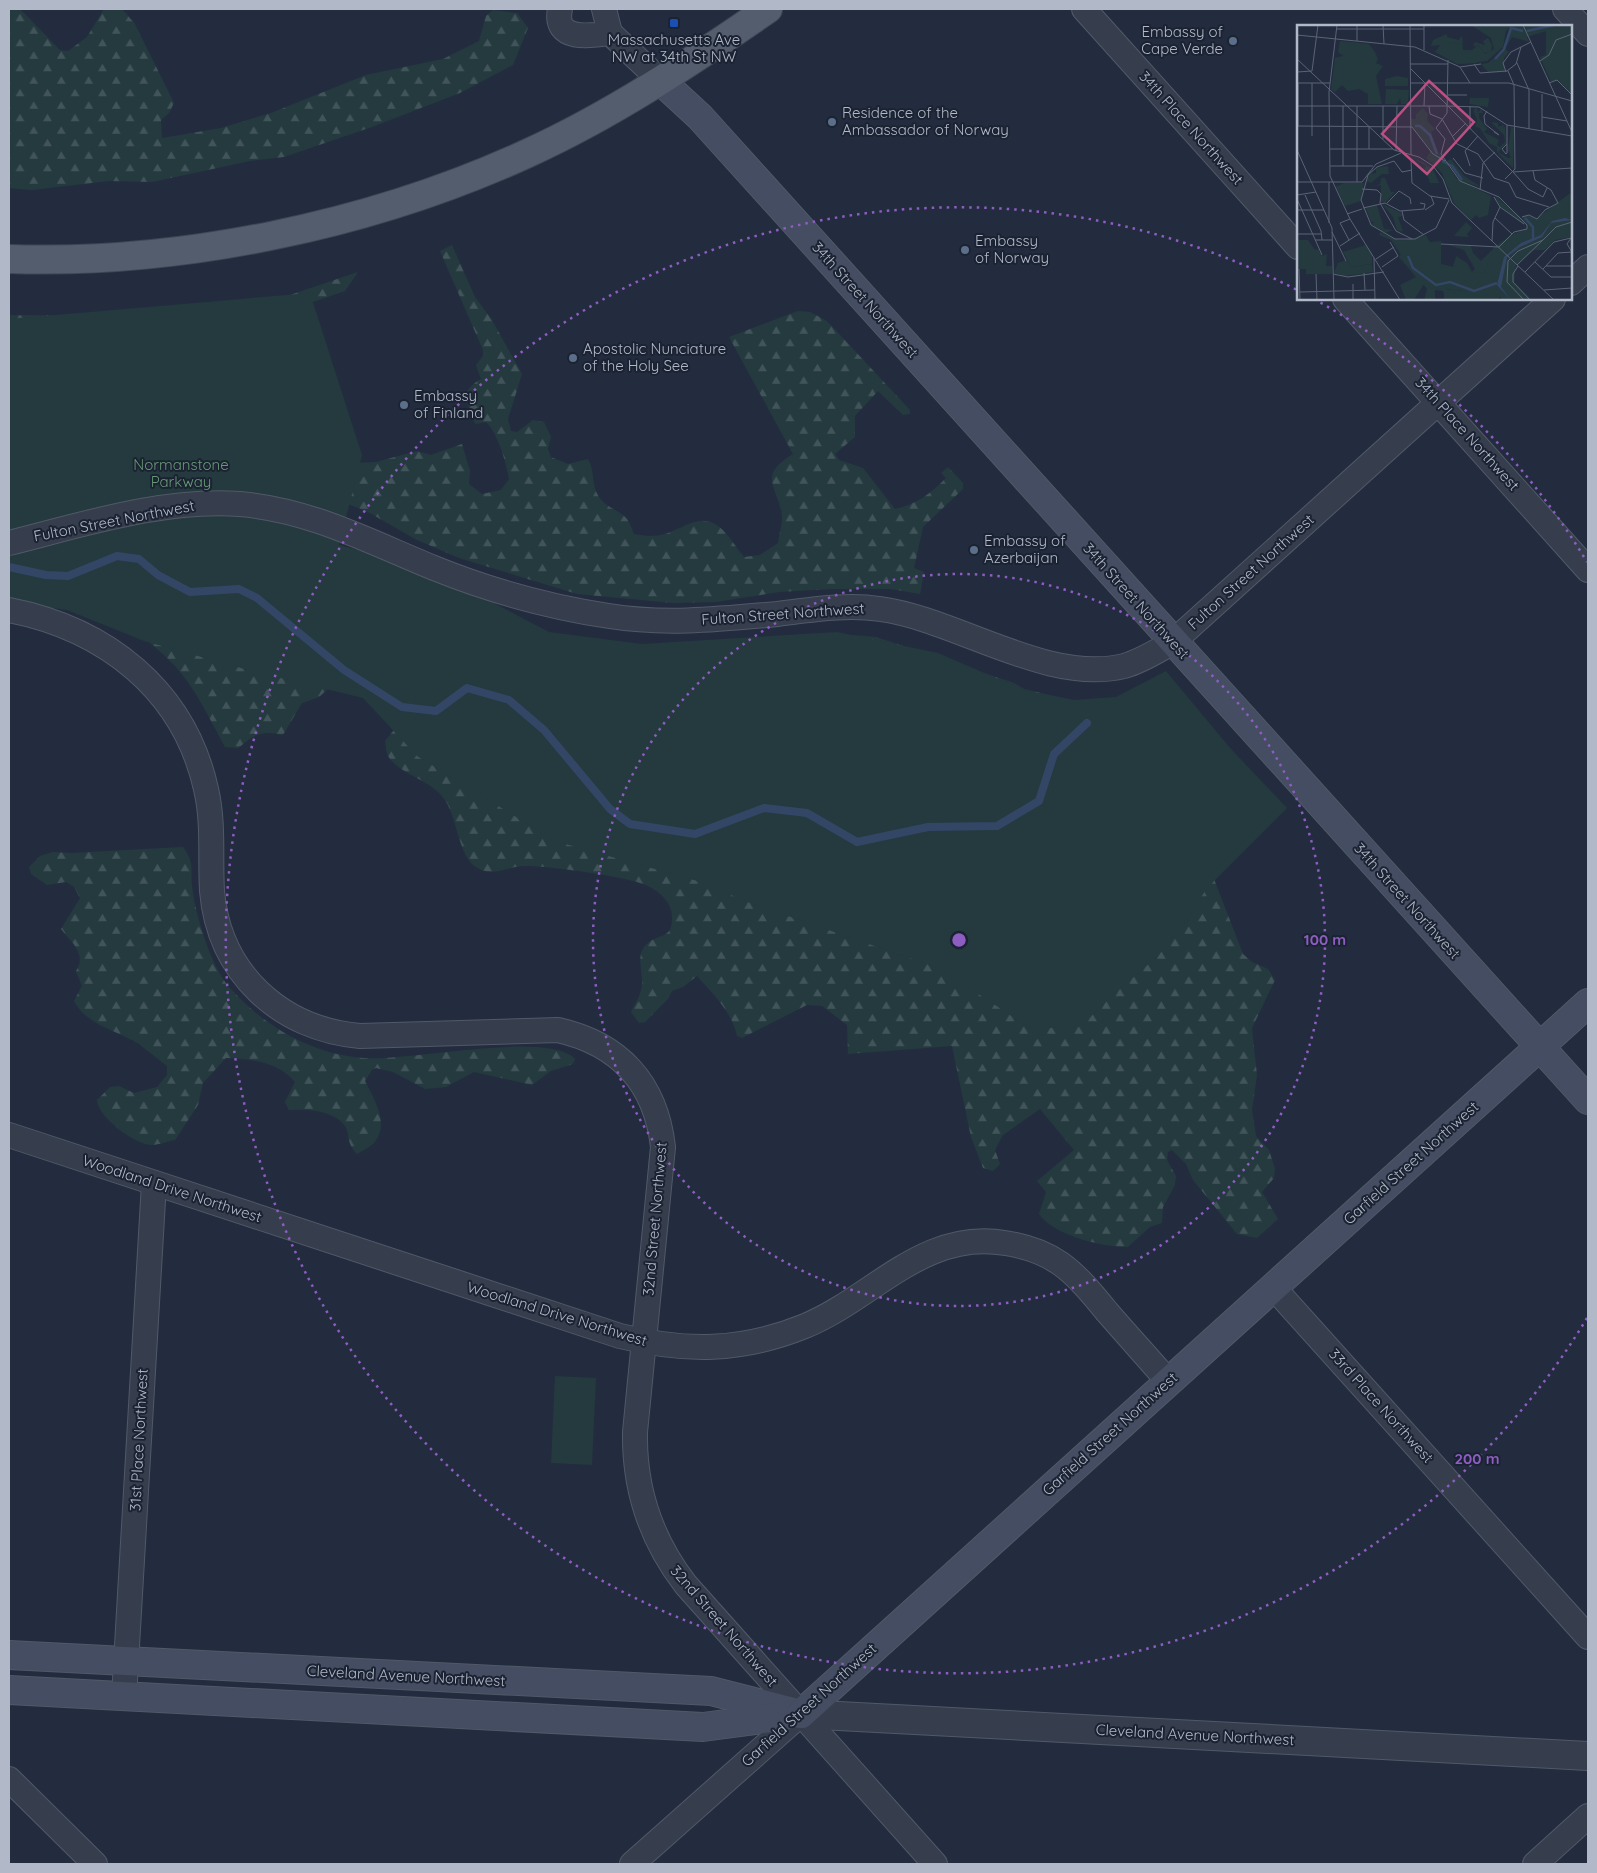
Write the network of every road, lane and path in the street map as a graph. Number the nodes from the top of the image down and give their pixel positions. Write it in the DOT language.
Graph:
graph roads {
  1 [pos="604,9"];
  2 [pos="768,9"];
  3 [pos="1084,9"];
  4 [pos="1565,9"];
  5 [pos="556,13"];
  6 [pos="610,33"];
  7 [pos="1588,34"];
  8 [pos="661,81"];
  9 [pos="1297,246"];
  10 [pos="9,259"];
  11 [pos="1588,267"];
  12 [pos="1572,282"];
  13 [pos="1346,300"];
  14 [pos="1552,300"];
  15 [pos="1439,402"];
  16 [pos="9,543"];
  17 [pos="1588,570"];
  18 [pos="9,610"];
  19 [pos="1173,642"];
  20 [pos="1588,1004"];
  21 [pos="1540,1047"];
  22 [pos="1588,1100"];
  23 [pos="9,1136"];
  24 [pos="154,1184"];
  25 [pos="1274,1287"];
  26 [pos="645,1342"];
  27 [pos="1168,1381"];
  28 [pos="1588,1637"];
  29 [pos="9,1655"];
  30 [pos="126,1662"];
  31 [pos="429,1677"];
  32 [pos="9,1690"];
  33 [pos="124,1697"];
  34 [pos="427,1713"];
  35 [pos="801,1714"];
  36 [pos="1588,1756"];
  37 [pos="9,1779"];
  38 [pos="1588,1816"];
  39 [pos="95,1864"];
  40 [pos="632,1864"];
  41 [pos="935,1864"];
  42 [pos="1535,1864"];
  1 -- 6 [label="street"];
  2 -- 8 [label="main road"];
  3 -- 9 [label="street, 34th Place Northwest"];
  4 -- 7 [label="street"];
  5 -- 6 [label="street"];
  6 -- 8 [label="street"];
  8 -- 10 [label="main road"];
  8 -- 19 [label="main road, 34th Street Northwest"];
  11 -- 12 [label="street"];
  13 -- 15 [label="street, 34th Place Northwest"];
  14 -- 15 [label="street, Fulton Street Northwest"];
  15 -- 17 [label="street, 34th Place Northwest"];
  15 -- 19 [label="street, Fulton Street Northwest"];
  16 -- 19 [label="street, Fulton Street Northwest"];
  18 -- 26 [label="street, 32nd Street Northwest"];
  19 -- 21 [label="main road, 34th Street Northwest"];
  20 -- 21 [label="main road, Garfield Street Northwest"];
  21 -- 22 [label="main road, 34th Street Northwest"];
  21 -- 25 [label="main road, Garfield Street Northwest"];
  23 -- 24 [label="street, Woodland Drive Northwest"];
  24 -- 26 [label="street, Woodland Drive Northwest"];
  24 -- 30 [label="street, 31st Place Northwest"];
  25 -- 27 [label="main road, Garfield Street Northwest"];
  25 -- 28 [label="street, 33rd Place Northwest"];
  26 -- 27 [label="street, Woodland Drive Northwest"];
  26 -- 35 [label="street, 32nd Street Northwest"];
  27 -- 35 [label="main road, Garfield Street Northwest"];
  29 -- 30 [label="main road, Cleveland Avenue Northwest"];
  30 -- 31 [label="main road, Cleveland Avenue Northwest"];
  30 -- 33 [label="street, 31st Place Northwest"];
  31 -- 34 [label="main road"];
  31 -- 35 [label="main road, Cleveland Avenue Northwest"];
  32 -- 33 [label="main road, Cleveland Avenue Northwest"];
  33 -- 34 [label="main road, Cleveland Avenue Northwest"];
  34 -- 35 [label="main road, Cleveland Avenue Northwest"];
  35 -- 36 [label="street, Cleveland Avenue Northwest"];
  35 -- 40 [label="street, Garfield Street Northwest"];
  35 -- 41 [label="street, 32nd Street Northwest"];
  37 -- 39 [label="street"];
  38 -- 42 [label="street"];
}
